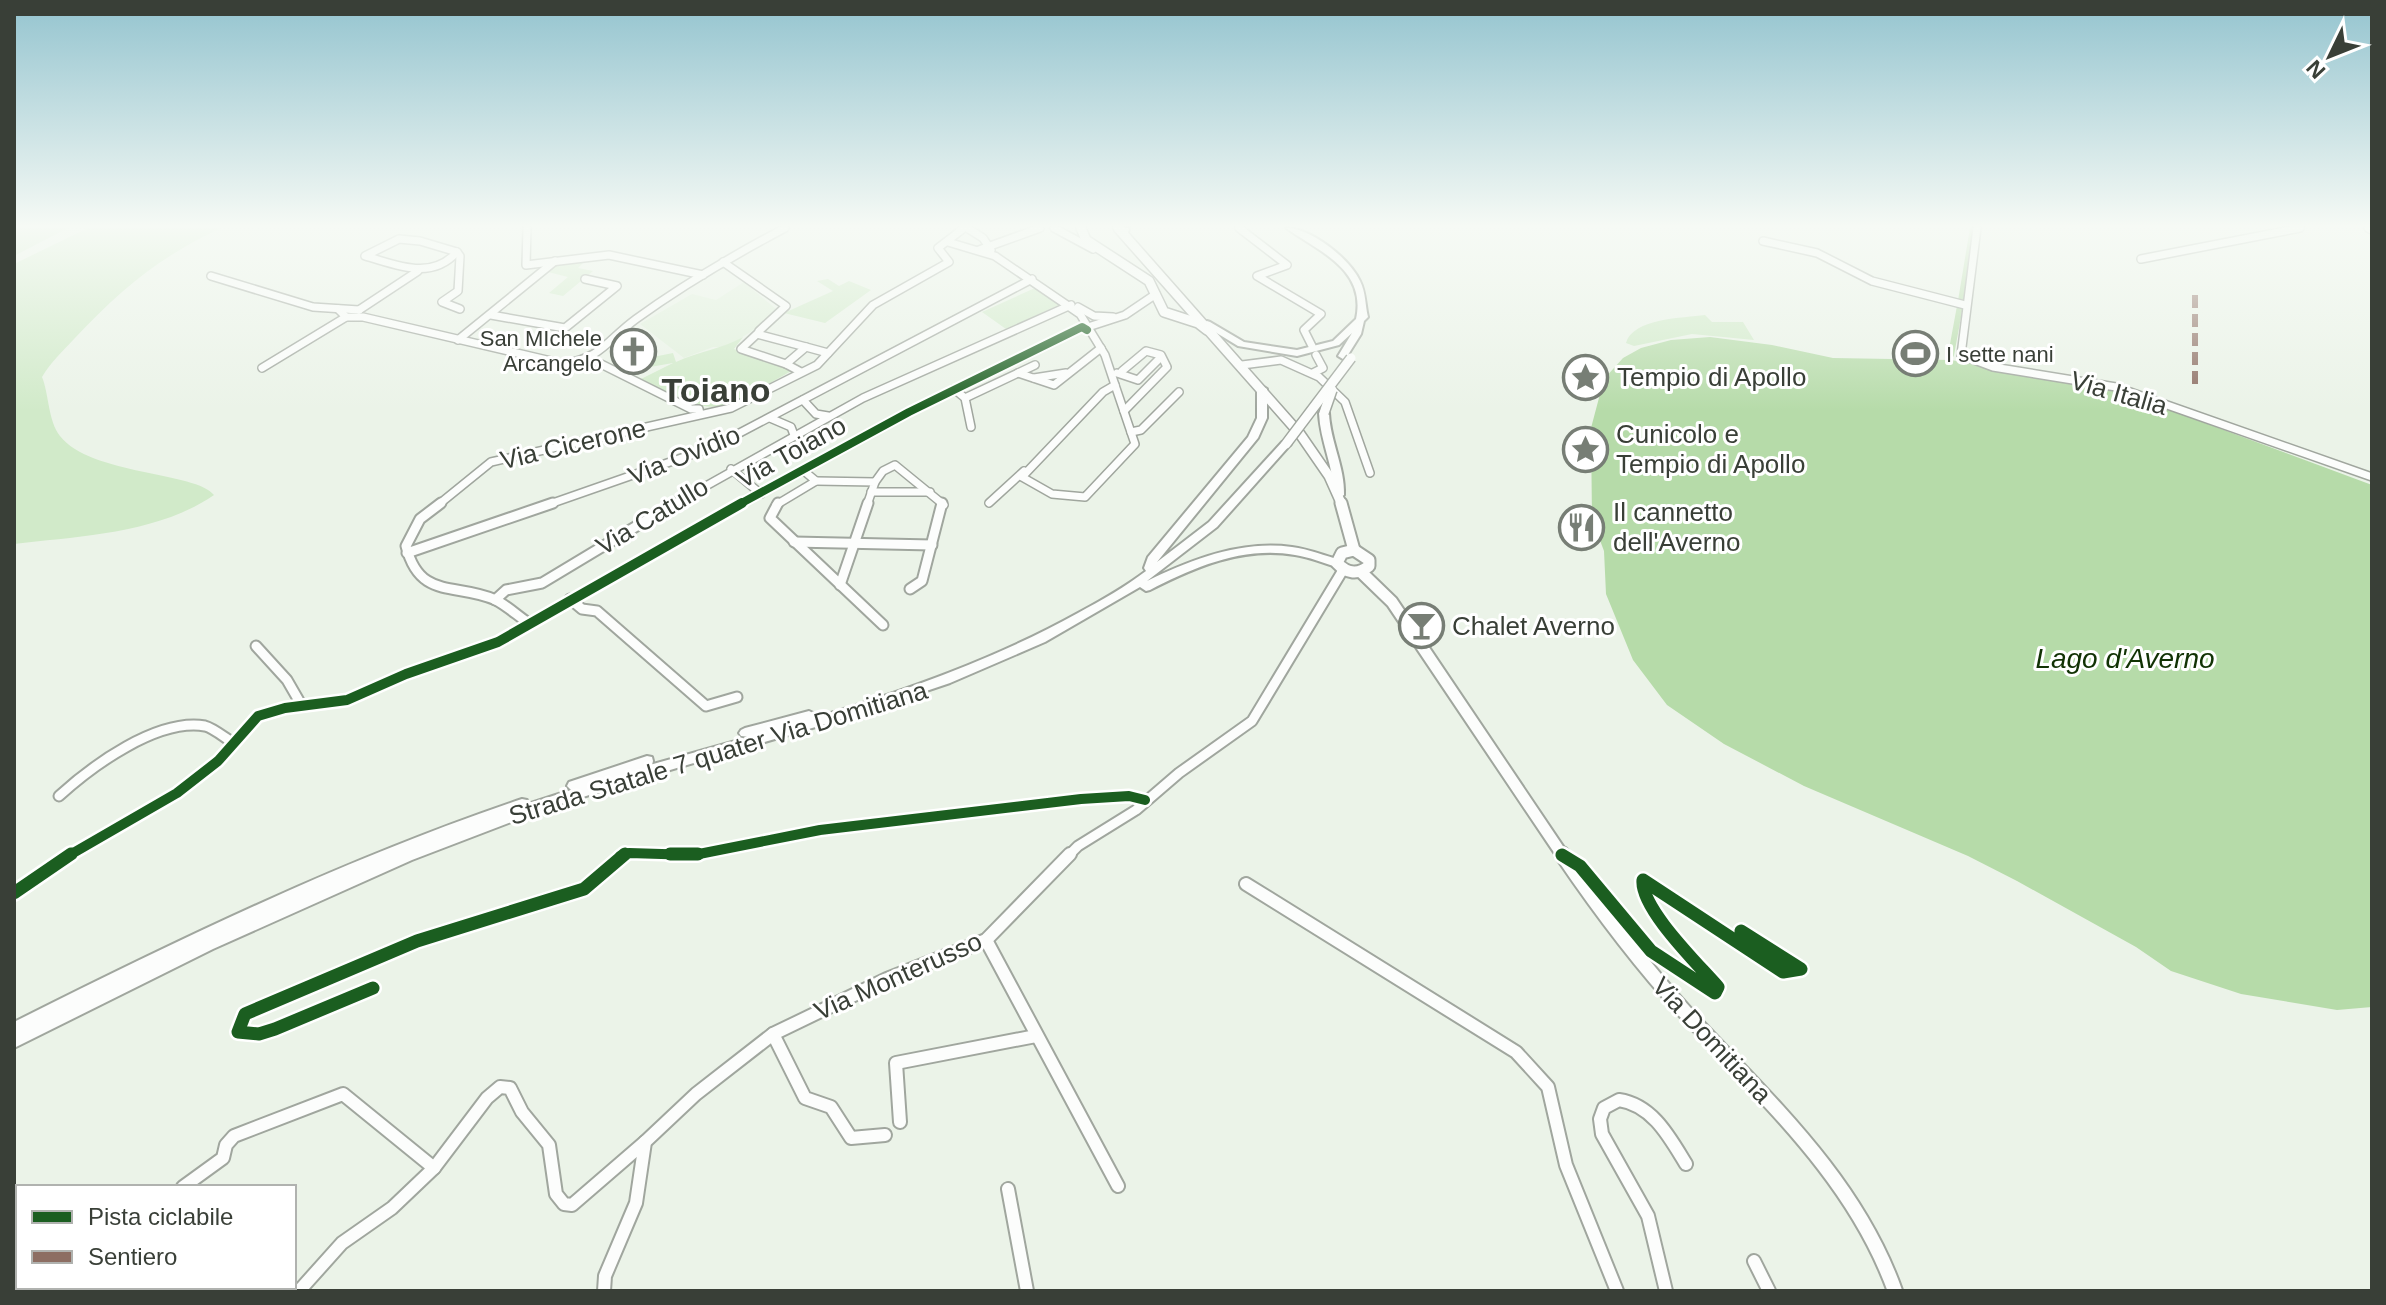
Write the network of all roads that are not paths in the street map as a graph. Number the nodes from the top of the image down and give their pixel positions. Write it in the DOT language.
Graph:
graph roads {
  1 [pos="253,289"];
  2 [pos="394,289"];
  3 [pos="458,289"];
  4 [pos="522,289"];
  5 [pos="613,289"];
  6 [pos="682,289"];
  7 [pos="762,289"];
  8 [pos="901,289"];
  9 [pos="1013,289"];
  10 [pos="1047,289"];
  11 [pos="1153,289"];
  12 [pos="1174,289"];
  13 [pos="1279,289"];
  14 [pos="1360,289"];
  15 [pos="1368,289"];
  16 [pos="1903,289"];
  17 [pos="1968,289"];
  18 [pos="1156,294"];
  19 [pos="1179,295"];
  20 [pos="1071,305"];
  21 [pos="1965,305"];
  22 [pos="1159,306"];
  23 [pos="338,309"];
  24 [pos="460,309"];
  25 [pos="361,314"];
  26 [pos="491,315"];
  27 [pos="1120,316"];
  28 [pos="346,317"];
  29 [pos="1363,317"];
  30 [pos="1207,324"];
  31 [pos="1085,328"];
  32 [pos="759,331"];
  33 [pos="1214,334"];
  34 [pos="458,340"];
  35 [pos="1312,346"];
  36 [pos="806,347"];
  37 [pos="1101,348"];
  38 [pos="828,353"];
  39 [pos="1316,355"];
  40 [pos="1347,357"];
  41 [pos="591,359"];
  42 [pos="1159,359"];
  43 [pos="786,364"];
  44 [pos="1035,365"];
  45 [pos="1242,365"];
  46 [pos="262,368"];
  47 [pos="1111,371"];
  48 [pos="1122,371"];
  49 [pos="801,372"];
  50 [pos="1018,373"];
  51 [pos="1313,373"];
  52 [pos="1335,379"];
  53 [pos="1116,385"];
  54 [pos="954,389"];
  55 [pos="1262,389"];
  56 [pos="1179,392"];
  57 [pos="965,398"];
  58 [pos="803,400"];
  59 [pos="1315,400"];
  60 [pos="1124,411"];
  61 [pos="690,413"];
  62 [pos="828,416"];
  63 [pos="770,418"];
  64 [pos="971,427"];
  65 [pos="1131,432"];
  66 [pos="794,435"];
  67 [pos="1283,442"];
  68 [pos="731,469"];
  69 [pos="804,471"];
  70 [pos="1024,471"];
  71 [pos="1370,473"];
  72 [pos="2372,477"];
  73 [pos="816,481"];
  74 [pos="875,482"];
  75 [pos="871,492"];
  76 [pos="930,492"];
  77 [pos="761,494"];
  78 [pos="1339,495"];
  79 [pos="989,503"];
  80 [pos="794,542"];
  81 [pos="854,544"];
  82 [pos="932,545"];
  83 [pos="1354,550"];
  84 [pos="407,553"];
  85 [pos="1340,567"];
  86 [pos="1150,568"];
  87 [pos="1361,572"];
  88 [pos="840,585"];
  89 [pos="910,589"];
  90 [pos="1120,596"];
  91 [pos="570,599"];
  92 [pos="495,600"];
  93 [pos="527,622"];
  94 [pos="883,625"];
  95 [pos="256,646"];
  96 [pos="737,697"];
  97 [pos="302,706"];
  98 [pos="232,742"];
  99 [pos="59,796"];
  100 [pos="1145,800"];
  101 [pos="1562,855"];
  102 [pos="1246,884"];
  103 [pos="14,893"];
  104 [pos="1741,931"];
  105 [pos="986,940"];
  106 [pos="373,988"];
  107 [pos="14,1030"];
  108 [pos="773,1034"];
  109 [pos="1036,1036"];
  110 [pos="14,1041"];
  111 [pos="900,1122"];
  112 [pos="885,1135"];
  113 [pos="645,1142"];
  114 [pos="1686,1164"];
  115 [pos="434,1168"];
  116 [pos="186,1185"];
  117 [pos="1118,1186"];
  118 [pos="1008,1189"];
  119 [pos="1754,1261"];
  120 [pos="1895,1287"];
  121 [pos="299,1291"];
  122 [pos="604,1291"];
  123 [pos="1027,1291"];
  124 [pos="1617,1291"];
  125 [pos="1666,1291"];
  126 [pos="1769,1291"];
  1 -- 23 [label="street"];
  2 -- 25 [label="street"];
  3 -- 24 [label="street"];
  4 -- 26 [label="street"];
  5 -- 26 [label="street"];
  6 -- 41 [label="street"];
  7 -- 32 [label="street"];
  8 -- 38 [label="street"];
  9 -- 58 [label="street, Via Ovidio"];
  10 -- 20 [label="street"];
  11 -- 18 [label="main road"];
  12 -- 19 [label="main road"];
  13 -- 35 [label="street"];
  14 -- 29 [label="highway"];
  15 -- 40 [label="highway"];
  16 -- 21 [label="street"];
  17 -- 21 [label="street, Via Italia"];
  18 -- 22 [label="main road"];
  18 -- 27 [label="street, Via Toiano"];
  19 -- 22 [label="main road"];
  19 -- 30 [label="main road"];
  20 -- 27 [label="street"];
  20 -- 31 [label="street"];
  20 -- 62 [label="street, Via Catullo"];
  21 -- 72 [label="street, Via Italia"];
  22 -- 33 [label="main road"];
  23 -- 25 [label="street"];
  23 -- 28 [label="street"];
  25 -- 28 [label="street"];
  25 -- 34 [label="street"];
  26 -- 34 [label="street"];
  27 -- 31 [label="street, Via Toiano"];
  28 -- 46 [label="street"];
  29 -- 30 [label="highway"];
  29 -- 40 [label="highway"];
  30 -- 33 [label="main road"];
  31 -- 37 [label="street"];
  31 -- 54 [label="street, Via Toiano"];
  33 -- 45 [label="main road"];
  34 -- 41 [label="street"];
  36 -- 38 [label="street"];
  36 -- 43 [label="street"];
  36 -- 43 [label="street"];
  37 -- 47 [label="street"];
  37 -- 50 [label="street"];
  38 -- 49 [label="street"];
  39 -- 51 [label="street"];
  40 -- 52 [label="highway, bridge"];
  40 -- 59 [label="highway"];
  41 -- 61 [label="street"];
  42 -- 47 [label="street"];
  43 -- 49 [label="street"];
  44 -- 50 [label="street"];
  45 -- 51 [label="street"];
  45 -- 55 [label="main road"];
  47 -- 53 [label="street"];
  48 -- 60 [label="street"];
  49 -- 61 [label="street, Via Cicerone"];
  50 -- 57 [label="street"];
  51 -- 71 [label="street"];
  52 -- 59 [label="highway, bridge"];
  52 -- 78 [label="highway, bridge"];
  53 -- 60 [label="street"];
  53 -- 70 [label="street"];
  54 -- 57 [label="street"];
  54 -- 69 [label="street, Via Toiano"];
  55 -- 78 [label="main road"];
  55 -- 86 [label="highway"];
  56 -- 65 [label="street"];
  57 -- 64 [label="street"];
  58 -- 62 [label="street"];
  58 -- 63 [label="street, Via Ovidio"];
  59 -- 67 [label="highway, Strada Statale 7 quater Via Domitiana, bridge"];
  60 -- 65 [label="street"];
  61 -- 84 [label="street, Via Cicerone"];
  62 -- 66 [label="street, Via Catullo"];
  63 -- 66 [label="street"];
  63 -- 84 [label="street, Via Ovidio"];
  65 -- 70 [label="street"];
  66 -- 68 [label="street, Via Catullo"];
  67 -- 86 [label="highway, Strada Statale 7 quater Via Domitiana"];
  67 -- 90 [label="highway, Strada Statale 7 quater Via Domitiana"];
  68 -- 77 [label="street"];
  68 -- 92 [label="street, Via Catullo"];
  69 -- 73 [label="street"];
  69 -- 77 [label="street, Via Toiano"];
  70 -- 79 [label="street"];
  73 -- 74 [label="street"];
  73 -- 80 [label="street"];
  74 -- 75 [label="street"];
  74 -- 76 [label="street"];
  75 -- 76 [label="street"];
  75 -- 81 [label="street"];
  76 -- 82 [label="street"];
  77 -- 91 [label="street, Via Toiano"];
  78 -- 83 [label="main road"];
  80 -- 81 [label="street"];
  80 -- 88 [label="street"];
  81 -- 82 [label="street"];
  81 -- 88 [label="street"];
  82 -- 89 [label="street"];
  83 -- 85 [label="main road"];
  83 -- 87 [label="main road"];
  84 -- 92 [label="street"];
  85 -- 87 [label="main road"];
  85 -- 90 [label="highway"];
  85 -- 100 [label="street, Via Monterusso"];
  86 -- 107 [label="highway, Strada Statale 7 quater Via Domitiana"];
  87 -- 101 [label="main road, Via Domitiana"];
  88 -- 94 [label="street"];
  90 -- 110 [label="highway, Strada Statale 7 quater Via Domitiana"];
  91 -- 93 [label="street, Via Toiano"];
  91 -- 96 [label="street"];
  92 -- 93 [label="street"];
  93 -- 97 [label="street, Via Toiano"];
  95 -- 97 [label="street"];
  97 -- 98 [label="street, Via Toiano"];
  98 -- 99 [label="street"];
  98 -- 103 [label="street, Via Toiano"];
  100 -- 105 [label="street, Via Monterusso"];
  100 -- 106 [label="street"];
  101 -- 104 [label="street"];
  101 -- 120 [label="main road, Via Domitiana"];
  102 -- 124 [label="street"];
  105 -- 108 [label="street, Via Monterusso"];
  105 -- 109 [label="street"];
  108 -- 112 [label="street"];
  108 -- 113 [label="street, Via Monterusso"];
  109 -- 111 [label="street"];
  109 -- 117 [label="street"];
  113 -- 115 [label="street, Via Monterusso"];
  113 -- 122 [label="street"];
  114 -- 125 [label="street"];
  115 -- 116 [label="street"];
  115 -- 121 [label="street"];
  118 -- 123 [label="street"];
  119 -- 126 [label="street"];
}
